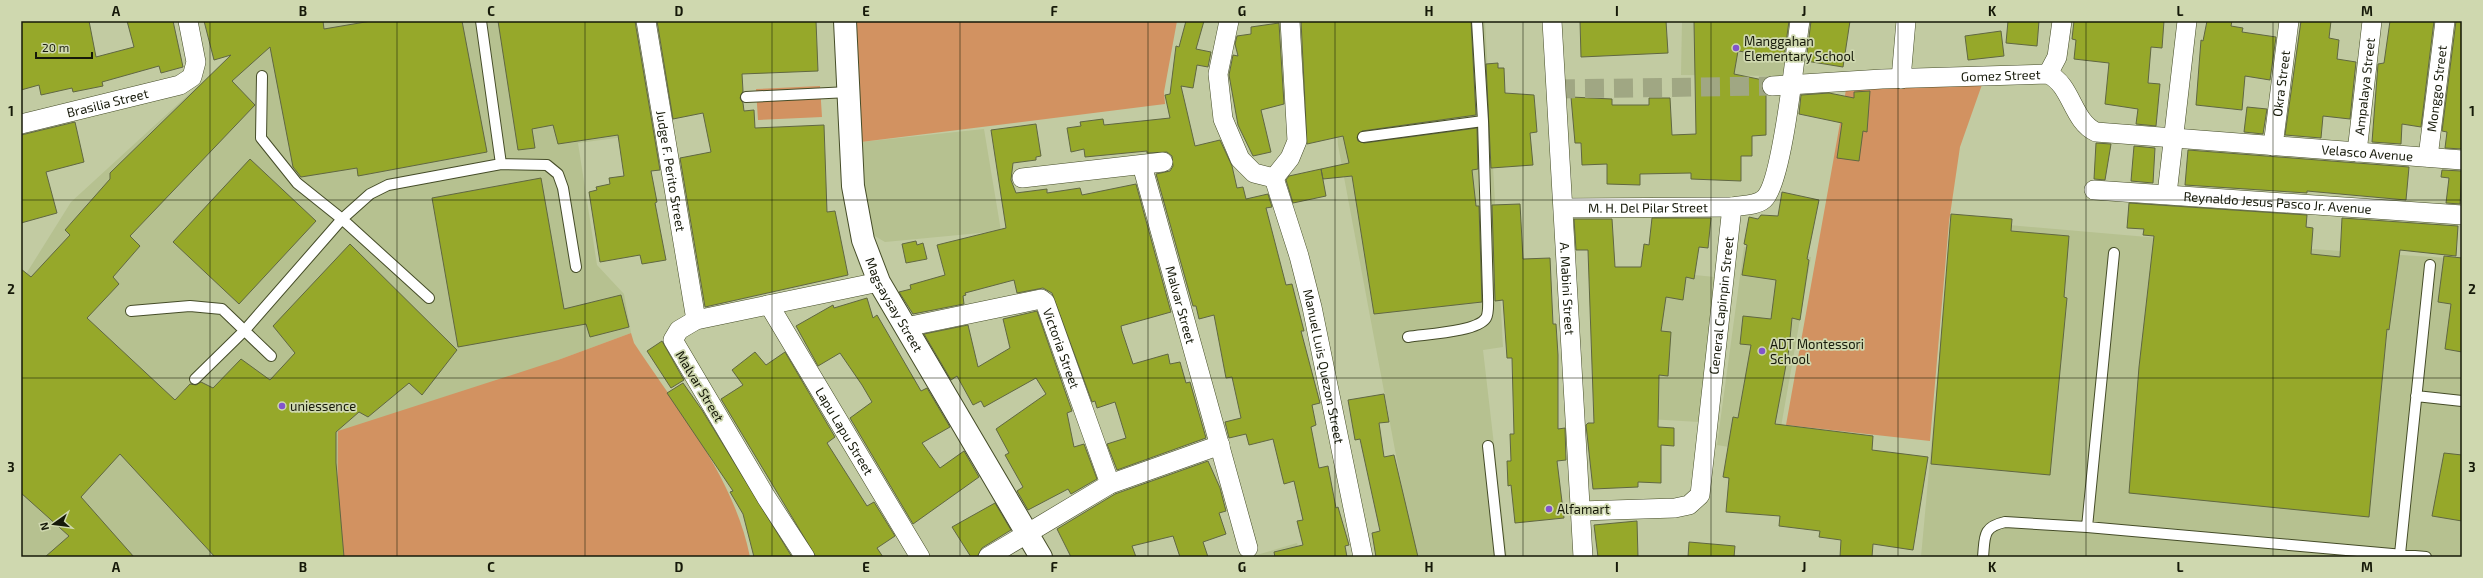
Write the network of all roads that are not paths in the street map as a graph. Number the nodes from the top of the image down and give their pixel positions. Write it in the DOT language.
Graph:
graph roads {
  1 [pos="188,21"];
  2 [pos="481,21"];
  3 [pos="646,21"];
  4 [pos="846,21"];
  5 [pos="1229,21"];
  6 [pos="1290,21"];
  7 [pos="1477,21"];
  8 [pos="1552,21"];
  9 [pos="1800,21"];
  10 [pos="1906,21"];
  11 [pos="2062,21"];
  12 [pos="2187,21"];
  13 [pos="2289,21"];
  14 [pos="2372,21"];
  15 [pos="2444,21"];
  16 [pos="2048,74"];
  17 [pos="262,76"];
  18 [pos="1901,79"];
  19 [pos="1781,86"];
  20 [pos="849,92"];
  21 [pos="746,97"];
  22 [pos="1483,122"];
  23 [pos="21,124"];
  24 [pos="1363,137"];
  25 [pos="2174,138"];
  26 [pos="2273,146"];
  27 [pos="2357,152"];
  28 [pos="2428,157"];
  29 [pos="2462,160"];
  30 [pos="1163,162"];
  31 [pos="501,164"];
  32 [pos="1142,165"];
  33 [pos="1022,178"];
  34 [pos="1274,178"];
  35 [pos="2094,190"];
  36 [pos="2167,194"];
  37 [pos="1732,207"];
  38 [pos="1564,208"];
  39 [pos="2462,215"];
  40 [pos="342,219"];
  41 [pos="2114,253"];
  42 [pos="2430,265"];
  43 [pos="576,267"];
  44 [pos="880,282"];
  45 [pos="429,298"];
  46 [pos="769,305"];
  47 [pos="131,311"];
  48 [pos="696,320"];
  49 [pos="906,327"];
  50 [pos="245,330"];
  51 [pos="1408,337"];
  52 [pos="271,356"];
  53 [pos="195,379"];
  54 [pos="2416,396"];
  55 [pos="2462,401"];
  56 [pos="1220,445"];
  57 [pos="1488,446"];
  58 [pos="1110,484"];
  59 [pos="1580,511"];
  60 [pos="2087,527"];
  61 [pos="1027,533"];
  62 [pos="1248,548"];
  63 [pos="2400,554"];
  64 [pos="805,557"];
  65 [pos="920,557"];
  66 [pos="988,557"];
  67 [pos="1041,557"];
  68 [pos="1363,557"];
  69 [pos="1500,557"];
  70 [pos="1583,557"];
  71 [pos="1983,557"];
  72 [pos="2426,557"];
  1 -- 23 [label="street, Brasilia Street"];
  2 -- 31 [label="lane"];
  3 -- 48 [label="street, Judge F. Perito Street"];
  4 -- 20 [label="street, Magsaysay Street"];
  5 -- 34 [label="street"];
  6 -- 34 [label="street"];
  7 -- 22 [label="lane"];
  8 -- 38 [label="street, A. Mabini Street"];
  9 -- 19 [label="street"];
  10 -- 18 [label="street"];
  11 -- 16 [label="street"];
  12 -- 25 [label="street"];
  13 -- 26 [label="street, Okra Street"];
  14 -- 27 [label="street, Ampalaya Street"];
  15 -- 28 [label="street, Monggo Street"];
  16 -- 18 [label="street, Gomez Street"];
  16 -- 25 [label="street, Gomez Street"];
  17 -- 40 [label="lane"];
  18 -- 19 [label="street, Gomez Street"];
  19 -- 37 [label="street"];
  20 -- 21 [label="lane"];
  20 -- 44 [label="street, Magsaysay Street"];
  22 -- 24 [label="lane"];
  22 -- 51 [label="lane"];
  25 -- 26 [label="street, Gomez Street"];
  25 -- 36 [label="street"];
  26 -- 27 [label="street, Velasco Avenue"];
  27 -- 28 [label="street, Velasco Avenue"];
  28 -- 29 [label="street, Velasco Avenue"];
  30 -- 32 [label="street"];
  31 -- 40 [label="lane"];
  31 -- 43 [label="lane"];
  32 -- 33 [label="street"];
  32 -- 56 [label="street, Malvar Street"];
  34 -- 68 [label="street, Manuel Luis Quezon Street"];
  35 -- 36 [label="street, Reynaldo Jesus Pasco Jr. Avenue"];
  36 -- 39 [label="street, Reynaldo Jesus Pasco Jr. Avenue"];
  37 -- 38 [label="street, M. H. Del Pilar Street"];
  37 -- 59 [label="street, General Capinpin Street"];
  38 -- 59 [label="street, A. Mabini Street"];
  40 -- 45 [label="lane"];
  40 -- 50 [label="lane"];
  41 -- 60 [label="lane"];
  42 -- 54 [label="lane"];
  44 -- 46 [label="street, Malvar Street"];
  44 -- 49 [label="street, Magsaysay Street"];
  46 -- 48 [label="street, Malvar Street"];
  46 -- 65 [label="street, Lapu Lapu Street"];
  47 -- 50 [label="lane"];
  48 -- 64 [label="street, Malvar Street"];
  49 -- 58 [label="street, Victoria Street"];
  49 -- 61 [label="street, Magsaysay Street"];
  50 -- 52 [label="lane"];
  50 -- 53 [label="lane"];
  54 -- 55 [label="lane"];
  54 -- 63 [label="lane"];
  56 -- 58 [label="street"];
  56 -- 62 [label="street, Malvar Street"];
  57 -- 69 [label="lane"];
  58 -- 61 [label="street"];
  59 -- 70 [label="street, A. Mabini Street"];
  60 -- 63 [label="lane"];
  60 -- 71 [label="lane"];
  61 -- 66 [label="street"];
  61 -- 67 [label="street, Magsaysay Street"];
  63 -- 72 [label="lane"];
}
